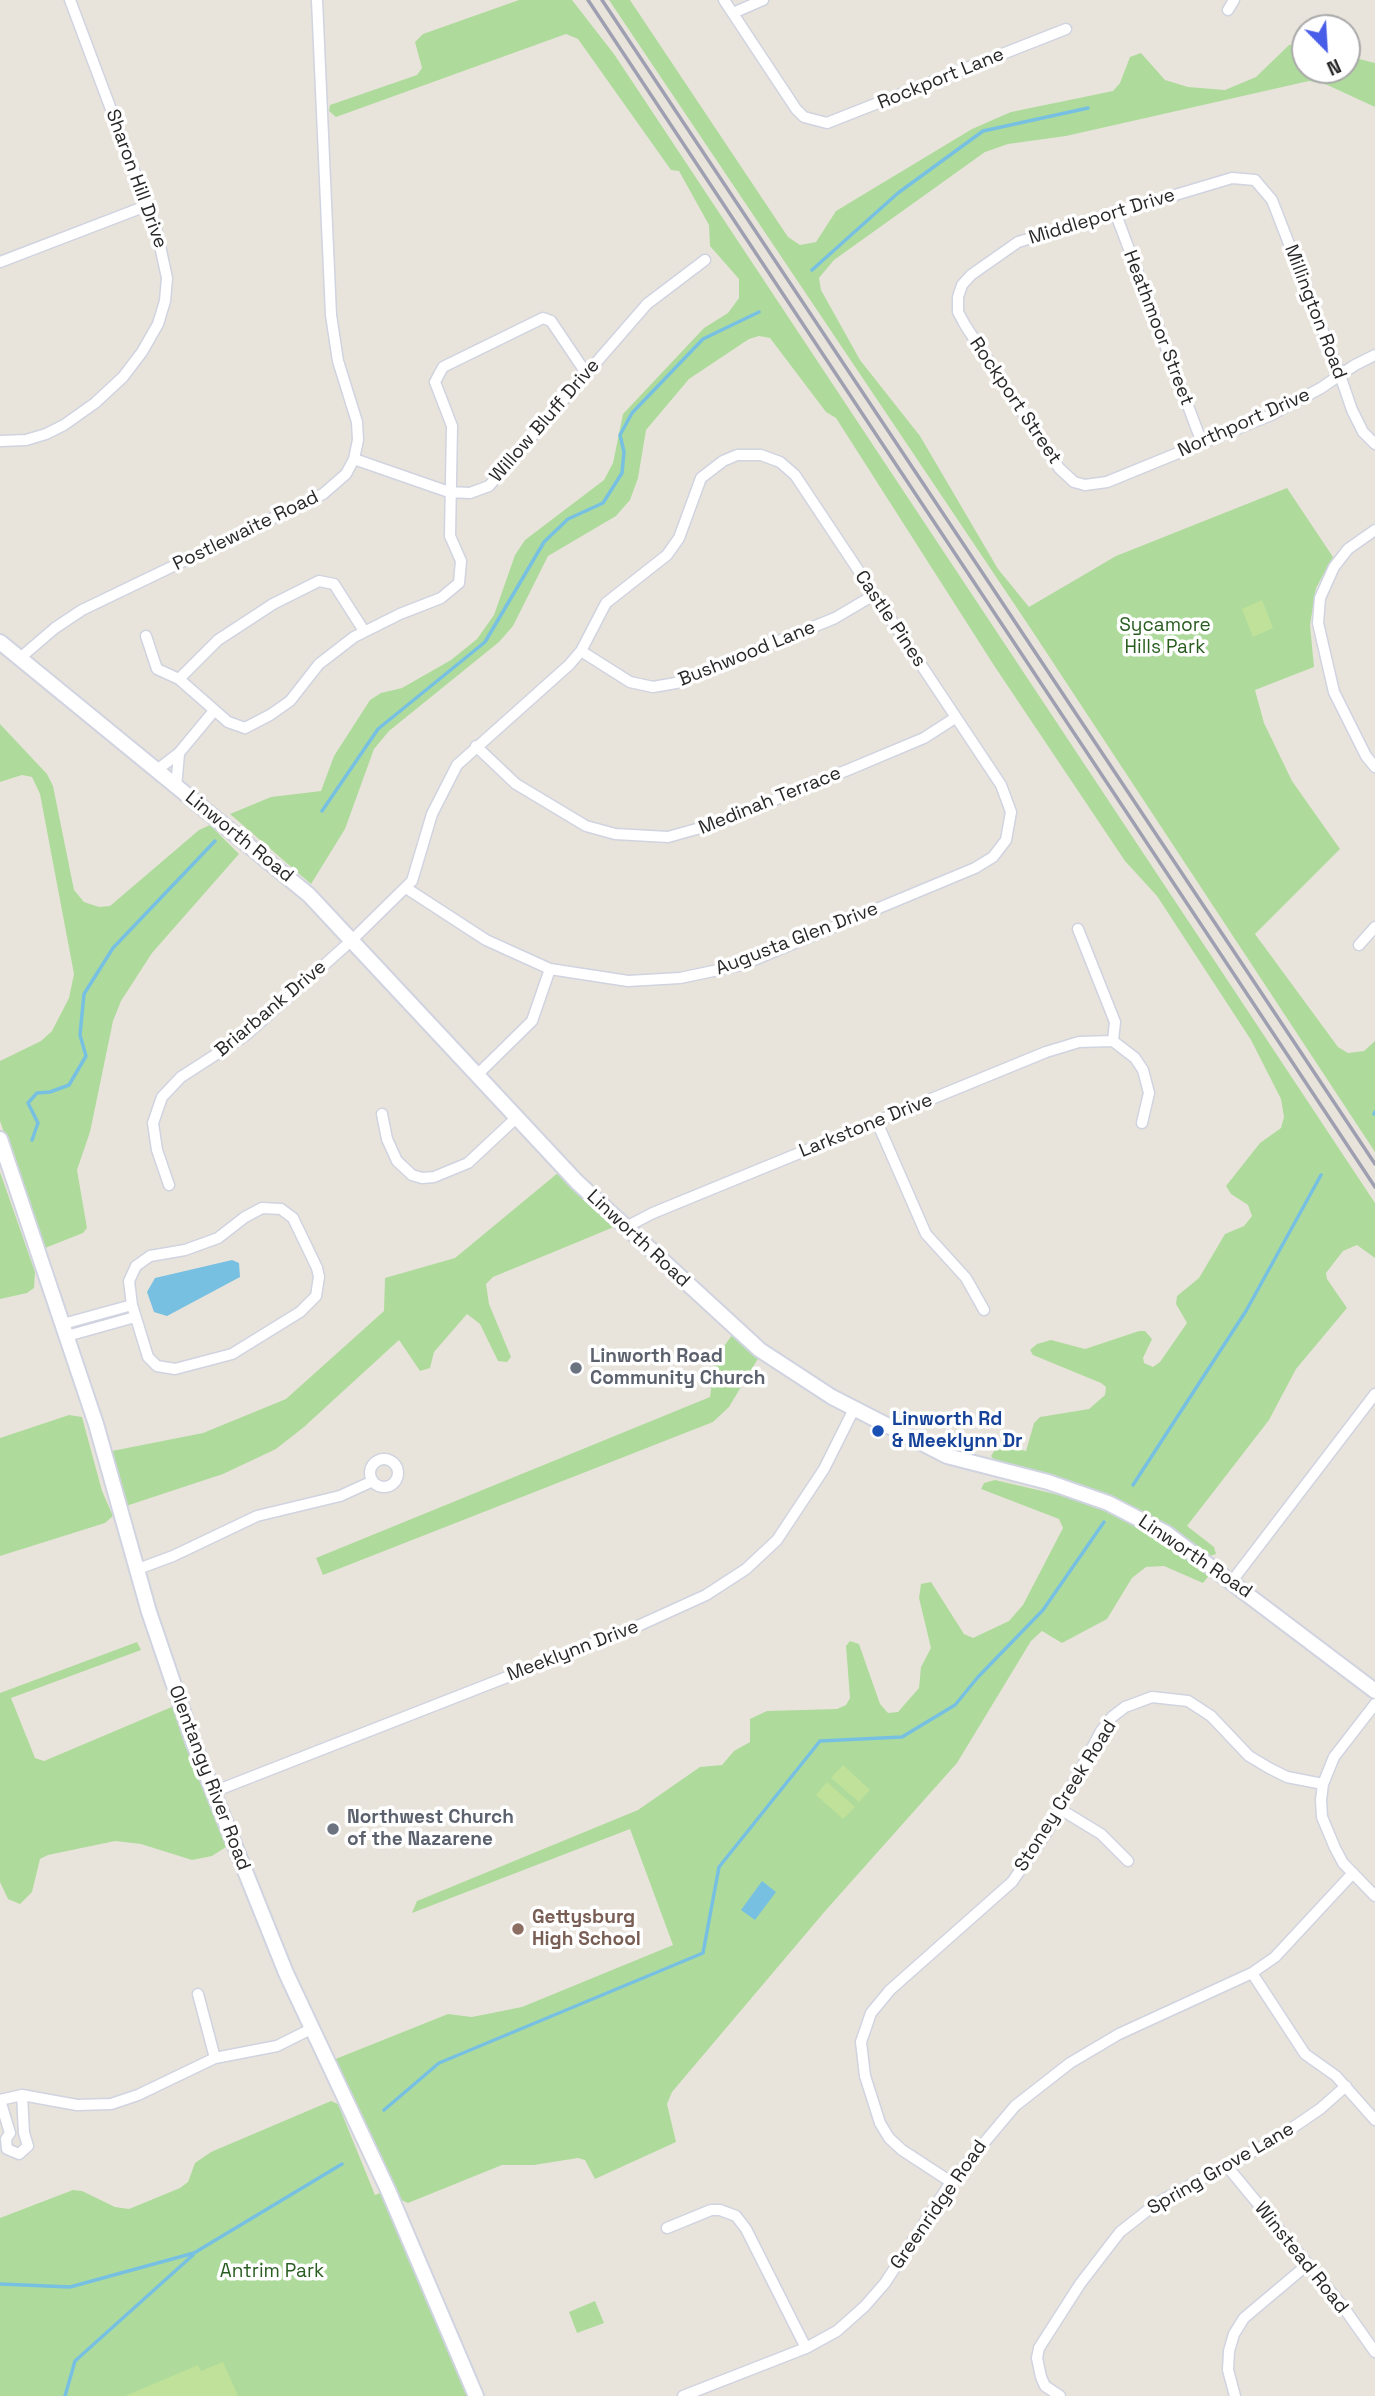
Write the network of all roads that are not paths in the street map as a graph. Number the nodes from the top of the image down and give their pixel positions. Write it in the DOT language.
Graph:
graph roads {
  1 [pos="70,0"];
  2 [pos="317,0"];
  3 [pos="724,0"];
  4 [pos="763,0"];
  5 [pos="1234,0"];
  6 [pos="1228,10"];
  7 [pos="733,13"];
  8 [pos="1066,29"];
  9 [pos="1255,180"];
  10 [pos="146,206"];
  11 [pos="1115,212"];
  12 [pos="705,260"];
  13 [pos="0,262"];
  14 [pos="965,325"];
  15 [pos="1375,355"];
  16 [pos="586,373"];
  17 [pos="1340,375"];
  18 [pos="0,441"];
  19 [pos="1202,443"];
  20 [pos="1375,444"];
  21 [pos="354,460"];
  22 [pos="1107,482"];
  23 [pos="449,492"];
  24 [pos="1375,530"];
  25 [pos="874,595"];
  26 [pos="364,631"];
  27 [pos="146,636"];
  28 [pos="0,642"];
  29 [pos="581,651"];
  30 [pos="20,658"];
  31 [pos="179,679"];
  32 [pos="213,712"];
  33 [pos="955,718"];
  34 [pos="476,746"];
  35 [pos="179,753"];
  36 [pos="1375,767"];
  37 [pos="157,770"];
  38 [pos="176,787"];
  39 [pos="1011,821"];
  40 [pos="406,888"];
  41 [pos="1375,927"];
  42 [pos="1078,929"];
  43 [pos="352,940"];
  44 [pos="1359,945"];
  45 [pos="550,969"];
  46 [pos="1113,1041"];
  47 [pos="476,1076"];
  48 [pos="382,1114"];
  49 [pos="515,1119"];
  50 [pos="877,1122"];
  51 [pos="1142,1123"];
  52 [pos="0,1139"];
  53 [pos="169,1185"];
  54 [pos="624,1228"];
  55 [pos="132,1305"];
  56 [pos="984,1310"];
  57 [pos="135,1317"];
  58 [pos="65,1330"];
  59 [pos="1375,1394"];
  60 [pos="854,1409"];
  61 [pos="373,1481"];
  62 [pos="138,1569"];
  63 [pos="1232,1581"];
  64 [pos="1375,1691"];
  65 [pos="1375,1704"];
  66 [pos="1323,1784"];
  67 [pos="214,1792"];
  68 [pos="1060,1810"];
  69 [pos="1128,1861"];
  70 [pos="1353,1873"];
  71 [pos="1375,1896"];
  72 [pos="1252,1973"];
  73 [pos="198,1994"];
  74 [pos="313,2028"];
  75 [pos="215,2058"];
  76 [pos="1346,2086"];
  77 [pos="22,2095"];
  78 [pos="0,2100"];
  79 [pos="1375,2120"];
  80 [pos="1226,2165"];
  81 [pos="951,2182"];
  82 [pos="667,2228"];
  83 [pos="1307,2264"];
  84 [pos="806,2348"];
  85 [pos="1375,2352"];
  86 [pos="476,2396"];
  87 [pos="683,2396"];
  88 [pos="1060,2396"];
  89 [pos="1235,2396"];
  1 -- 10 [label="street, Sharon Hill Drive"];
  2 -- 21 [label="street"];
  3 -- 7 [label="street"];
  4 -- 7 [label="street"];
  5 -- 6 [label="street"];
  7 -- 8 [label="street, Rockport Lane"];
  9 -- 11 [label="street, Middleport Drive"];
  9 -- 17 [label="street, Millington Road"];
  10 -- 13 [label="street"];
  10 -- 18 [label="street, Sharon Hill Drive"];
  11 -- 14 [label="street, Middleport Drive"];
  11 -- 19 [label="street, Heathmoor Street"];
  12 -- 16 [label="street, Willow Bluff Drive"];
  14 -- 22 [label="street, Rockport Street"];
  15 -- 17 [label="street, Northport Drive"];
  16 -- 23 [label="street, Willow Bluff Drive"];
  16 -- 23 [label="street"];
  17 -- 19 [label="street, Northport Drive"];
  17 -- 20 [label="street, Millington Road"];
  19 -- 22 [label="street, Northport Drive"];
  21 -- 23 [label="street, Willow Bluff Drive"];
  21 -- 30 [label="street, Postlewaite Road"];
  23 -- 26 [label="street"];
  24 -- 36 [label="street"];
  25 -- 29 [label="street, Bushwood Lane"];
  25 -- 29 [label="street, Castle Pines"];
  25 -- 33 [label="street, Castle Pines"];
  26 -- 31 [label="street"];
  26 -- 32 [label="street"];
  27 -- 31 [label="street"];
  28 -- 30 [label="main road, Linworth Road"];
  29 -- 34 [label="street"];
  30 -- 37 [label="main road, Linworth Road"];
  31 -- 32 [label="street"];
  32 -- 35 [label="street"];
  33 -- 34 [label="street, Medinah Terrace"];
  33 -- 39 [label="street, Castle Pines"];
  34 -- 40 [label="street"];
  35 -- 37 [label="street"];
  35 -- 38 [label="street"];
  37 -- 38 [label="main road, Linworth Road"];
  38 -- 43 [label="main road, Linworth Road"];
  39 -- 45 [label="street, Augusta Glen Drive"];
  40 -- 43 [label="street, Briarbank Drive"];
  40 -- 45 [label="street, Augusta Glen Drive"];
  41 -- 44 [label="street"];
  42 -- 46 [label="street"];
  43 -- 47 [label="main road, Linworth Road"];
  43 -- 53 [label="street, Briarbank Drive"];
  45 -- 47 [label="street"];
  46 -- 50 [label="street, Larkstone Drive"];
  46 -- 51 [label="street"];
  47 -- 49 [label="main road, Linworth Road"];
  48 -- 49 [label="street"];
  49 -- 54 [label="main road, Linworth Road"];
  50 -- 54 [label="street, Larkstone Drive"];
  50 -- 56 [label="street"];
  52 -- 58 [label="main road, Olentangy River Road"];
  54 -- 60 [label="main road, Linworth Road"];
  55 -- 57 [label="street"];
  55 -- 57 [label="street"];
  55 -- 58 [label="street"];
  57 -- 58 [label="street"];
  58 -- 62 [label="main road, Olentangy River Road"];
  59 -- 63 [label="street"];
  60 -- 63 [label="main road, Linworth Road"];
  60 -- 67 [label="street, Meeklynn Drive"];
  61 -- 62 [label="street"];
  62 -- 67 [label="main road, Olentangy River Road"];
  63 -- 64 [label="main road, Linworth Road"];
  65 -- 66 [label="street"];
  66 -- 68 [label="street, Stoney Creek Road"];
  66 -- 70 [label="street"];
  67 -- 74 [label="main road, Olentangy River Road"];
  68 -- 69 [label="street"];
  68 -- 81 [label="street, Stoney Creek Road"];
  70 -- 71 [label="street"];
  70 -- 72 [label="street, Greenridge Road"];
  72 -- 76 [label="street"];
  72 -- 81 [label="street, Greenridge Road"];
  73 -- 75 [label="street"];
  74 -- 75 [label="street"];
  74 -- 86 [label="main road, Olentangy River Road"];
  75 -- 77 [label="street"];
  76 -- 79 [label="street"];
  76 -- 80 [label="street, Spring Grove Lane"];
  77 -- 78 [label="street"];
  77 -- 78 [label="street"];
  80 -- 83 [label="street, Winstead Road"];
  80 -- 88 [label="street, Spring Grove Lane"];
  81 -- 84 [label="street, Greenridge Road"];
  82 -- 84 [label="street"];
  83 -- 85 [label="street, Winstead Road"];
  83 -- 89 [label="street"];
  84 -- 87 [label="street, Greenridge Road"];
}
